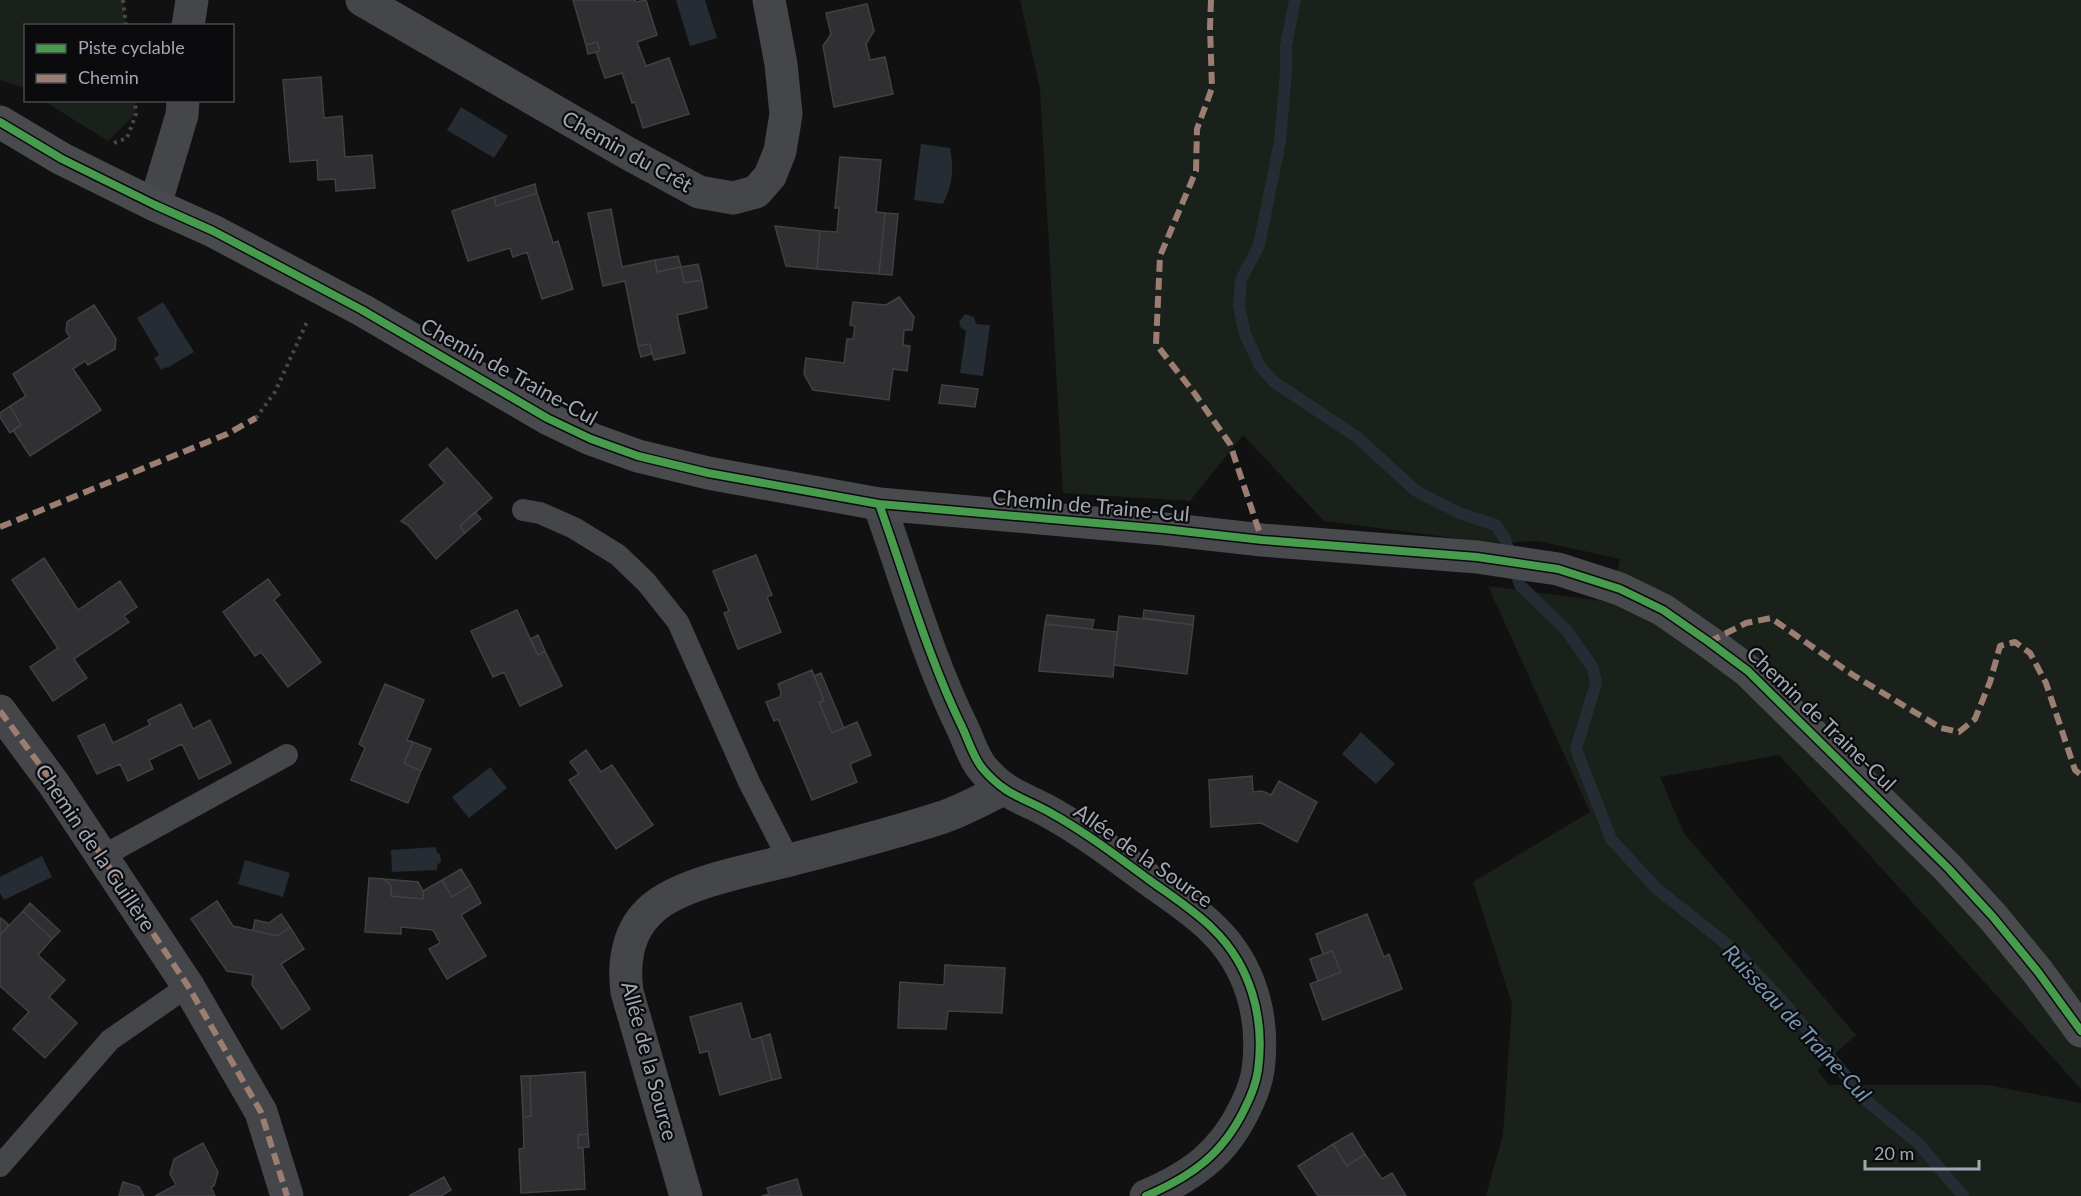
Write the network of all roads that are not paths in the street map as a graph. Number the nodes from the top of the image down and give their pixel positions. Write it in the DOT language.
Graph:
graph roads {
  1 [pos="192,0"];
  2 [pos="362,0"];
  3 [pos="770,0"];
  4 [pos="188,24"];
  5 [pos="183,102"];
  6 [pos="0,122"];
  7 [pos="155,205"];
  8 [pos="879,504"];
  9 [pos="523,510"];
  10 [pos="0,711"];
  11 [pos="287,755"];
  12 [pos="1003,789"];
  13 [pos="103,856"];
  14 [pos="789,860"];
  15 [pos="188,986"];
  16 [pos="2081,1030"];
  17 [pos="0,1166"];
  18 [pos="287,1196"];
  19 [pos="686,1196"];
  20 [pos="1146,1196"];
  1 -- 4 [label="street"];
  2 -- 3 [label="street, Chemin du Crêt"];
  5 -- 7 [label="street"];
  6 -- 7 [label="street, Chemin de Traine-Cul"];
  7 -- 8 [label="street, Chemin de Traine-Cul"];
  8 -- 12 [label="street, Allée de la Source"];
  8 -- 16 [label="street, Chemin de Traine-Cul"];
  9 -- 14 [label="lane"];
  10 -- 13 [label="street, Chemin de la Guillère"];
  11 -- 13 [label="lane"];
  12 -- 14 [label="street, Allée de la Source"];
  12 -- 20 [label="street, Allée de la Source"];
  13 -- 15 [label="street, Chemin de la Guillère"];
  14 -- 19 [label="street, Allée de la Source"];
  15 -- 17 [label="lane"];
  15 -- 18 [label="street, Chemin de la Guillère"];
}
